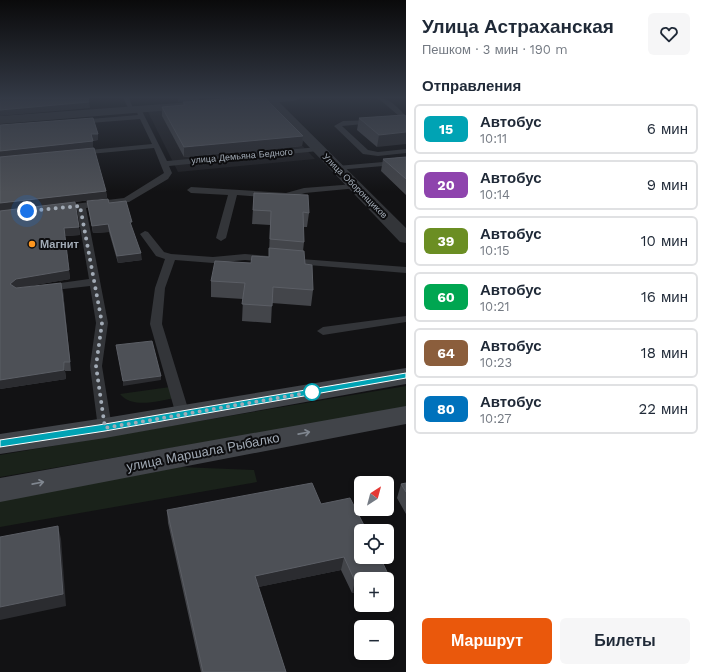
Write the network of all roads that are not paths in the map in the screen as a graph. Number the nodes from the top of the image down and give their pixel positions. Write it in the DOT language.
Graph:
graph roads {
  1 [pos="147,129"];
  2 [pos="299,129"];
  3 [pos="340,129"];
  4 [pos="156,146"];
  5 [pos="318,149"];
  6 [pos="406,151"];
  7 [pos="71,154"];
  8 [pos="406,162"];
  9 [pos="165,164"];
  10 [pos="337,168"];
  11 [pos="355,186"];
  12 [pos="191,190"];
  13 [pos="233,193"];
  14 [pos="80,206"];
  15 [pos="51,209"];
  16 [pos="146,234"];
  17 [pos="221,238"];
  18 [pos="406,238"];
  19 [pos="171,257"];
  20 [pos="406,270"];
  21 [pos="94,282"];
  22 [pos="33,290"];
  23 [pos="406,319"];
  24 [pos="323,331"];
  25 [pos="406,376"];
  26 [pos="183,415"];
  27 [pos="406,415"];
  28 [pos="105,428"];
  29 [pos="0,444"];
  30 [pos="0,490"];
  1 -- 4 [label="lane"];
  2 -- 5 [label="street, Улица Оборонщиков"];
  3 -- 6 [label="lane"];
  4 -- 7 [label="lane"];
  4 -- 9 [label="lane"];
  5 -- 9 [label="lane, улица Демьяна Бедного"];
  5 -- 10 [label="street, Улица Оборонщиков"];
  8 -- 10 [label="lane"];
  9 -- 14 [label="lane"];
  10 -- 11 [label="street, Улица Оборонщиков"];
  11 -- 13 [label="lane"];
  11 -- 18 [label="street, Улица Оборонщиков"];
  12 -- 13 [label="lane"];
  13 -- 17 [label="lane"];
  14 -- 15 [label="lane"];
  14 -- 21 [label="lane"];
  16 -- 19 [label="lane"];
  19 -- 20 [label="lane"];
  19 -- 26 [label="lane"];
  21 -- 22 [label="lane"];
  21 -- 28 [label="lane"];
  23 -- 24 [label="lane"];
  25 -- 26 [label="main road"];
  26 -- 28 [label="main road"];
  30 -- 27 [label="main road, улица Маршала Рыбалко, one-way"];
  28 -- 29 [label="main road"];
}
